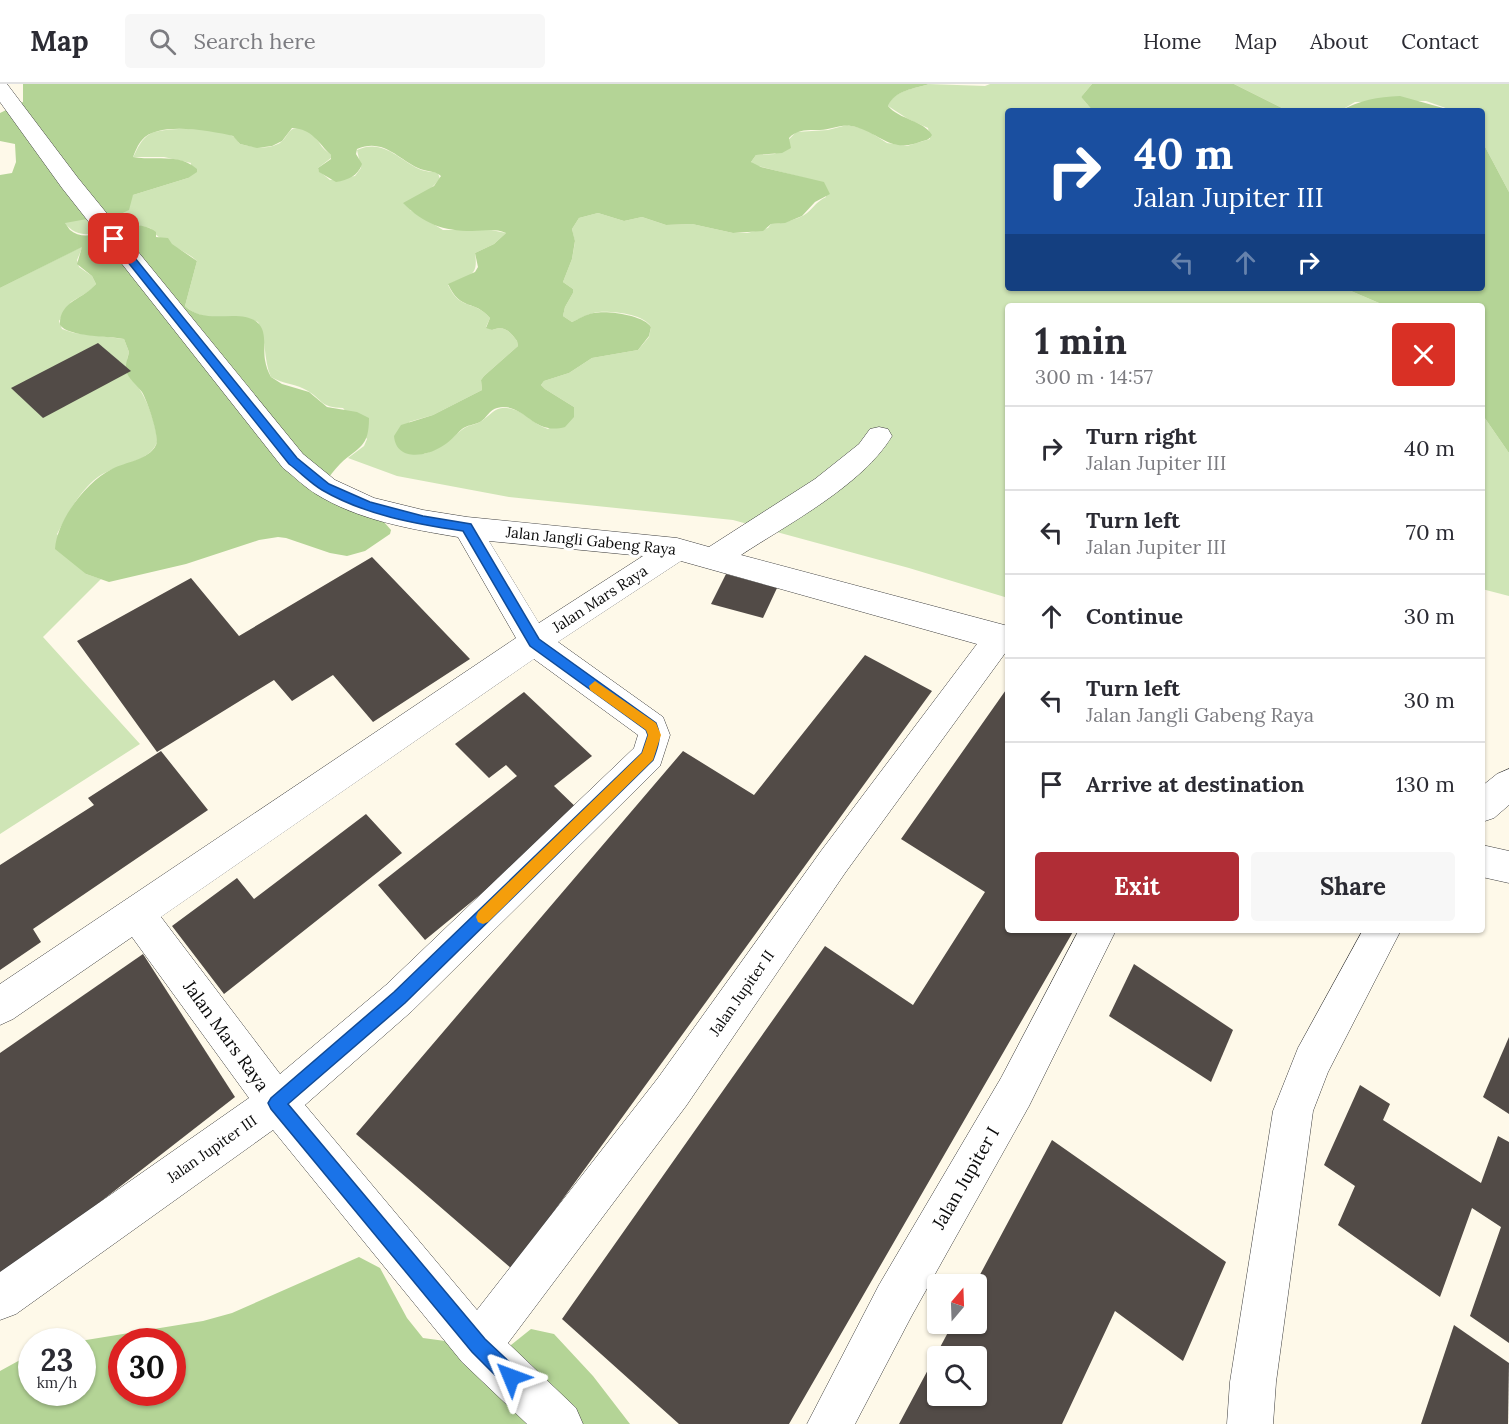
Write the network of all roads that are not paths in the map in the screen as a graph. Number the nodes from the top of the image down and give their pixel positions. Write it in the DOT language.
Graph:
graph roads {
  1 [pos="0,88"];
  2 [pos="879,436"];
  3 [pos="467,528"];
  4 [pos="677,549"];
  5 [pos="713,560"];
  6 [pos="1004,638"];
  7 [pos="534,642"];
  8 [pos="1509,784"];
  9 [pos="1485,804"];
  10 [pos="1485,862"];
  11 [pos="1509,867"];
  12 [pos="136,913"];
  13 [pos="1096,933"];
  14 [pos="1381,933"];
  15 [pos="0,1006"];
  16 [pos="277,1103"];
  17 [pos="0,1298"];
  18 [pos="478,1346"];
  19 [pos="560,1424"];
  20 [pos="830,1424"];
  21 [pos="1250,1424"];
  1 -- 3 [label="street, Jalan Jangli Gabeng Raya"];
  2 -- 5 [label="street"];
  3 -- 4 [label="street, Jalan Jangli Gabeng Raya"];
  3 -- 7 [label="street"];
  4 -- 5 [label="street, Jalan Jangli Gabeng Raya"];
  4 -- 7 [label="street, Jalan Mars Raya"];
  5 -- 6 [label="street, Jalan Jangli Gabeng Raya"];
  6 -- 18 [label="street, Jalan Jupiter II"];
  7 -- 12 [label="street, Jalan Mars Raya"];
  7 -- 16 [label="street, Jalan Jupiter III"];
  8 -- 9 [label="street"];
  10 -- 11 [label="street"];
  12 -- 15 [label="street, Jalan Mars Raya"];
  12 -- 16 [label="street, Jalan Mars Raya"];
  13 -- 20 [label="street, Jalan Jupiter I"];
  14 -- 21 [label="street"];
  16 -- 17 [label="street, Jalan Jupiter III"];
  16 -- 18 [label="street, Jalan Mars Raya"];
  18 -- 19 [label="street, Jalan Mars Raya"];
}
